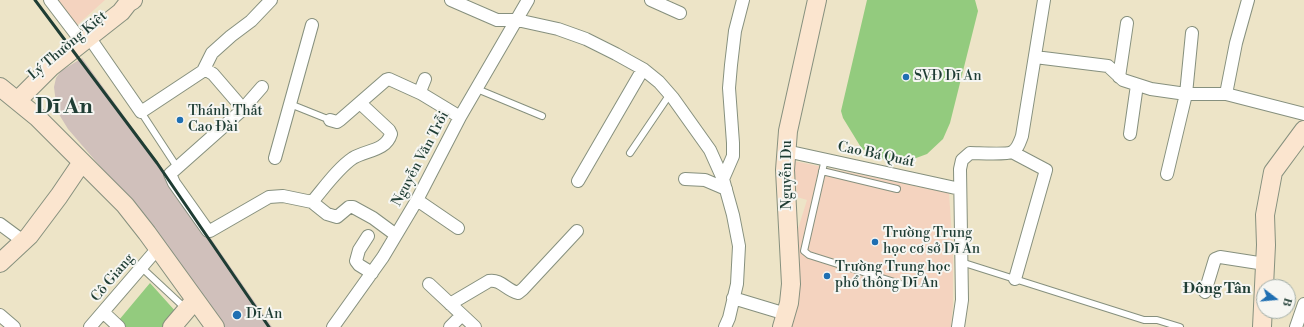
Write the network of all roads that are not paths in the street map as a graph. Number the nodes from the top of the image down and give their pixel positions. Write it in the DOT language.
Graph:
graph roads {
  1 [pos="50,0"];
  2 [pos="271,0"];
  3 [pos="451,0"];
  4 [pos="528,0"];
  5 [pos="651,0"];
  6 [pos="743,0"];
  7 [pos="817,0"];
  8 [pos="1044,0"];
  9 [pos="1248,0"];
  10 [pos="129,1"];
  11 [pos="680,13"];
  12 [pos="517,20"];
  13 [pos="1127,23"];
  14 [pos="312,25"];
  15 [pos="1192,33"];
  16 [pos="82,38"];
  17 [pos="1035,57"];
  18 [pos="643,68"];
  19 [pos="203,71"];
  20 [pos="1119,77"];
  21 [pos="425,79"];
  22 [pos="1137,85"];
  23 [pos="262,87"];
  24 [pos="477,89"];
  25 [pos="8,94"];
  26 [pos="422,94"];
  27 [pos="670,94"];
  28 [pos="1186,94"];
  29 [pos="1226,94"];
  30 [pos="360,103"];
  31 [pos="290,104"];
  32 [pos="241,111"];
  33 [pos="141,112"];
  34 [pos="1304,114"];
  35 [pos="542,116"];
  36 [pos="460,117"];
  37 [pos="330,120"];
  38 [pos="1304,130"];
  39 [pos="1130,134"];
  40 [pos="786,151"];
  41 [pos="1012,152"];
  42 [pos="630,153"];
  43 [pos="275,158"];
  44 [pos="825,159"];
  45 [pos="82,162"];
  46 [pos="177,168"];
  47 [pos="822,172"];
  48 [pos="1167,174"];
  49 [pos="685,179"];
  50 [pos="578,181"];
  51 [pos="724,184"];
  52 [pos="897,189"];
  53 [pos="960,189"];
  54 [pos="417,200"];
  55 [pos="312,202"];
  56 [pos="0,224"];
  57 [pos="458,228"];
  58 [pos="577,231"];
  59 [pos="396,235"];
  60 [pos="368,236"];
  61 [pos="23,241"];
  62 [pos="158,248"];
  63 [pos="961,262"];
  64 [pos="0,263"];
  65 [pos="1265,264"];
  66 [pos="141,267"];
  67 [pos="372,273"];
  68 [pos="1015,279"];
  69 [pos="429,284"];
  70 [pos="904,285"];
  71 [pos="1205,292"];
  72 [pos="733,298"];
  73 [pos="450,304"];
  74 [pos="1304,304"];
  75 [pos="191,305"];
  76 [pos="103,312"];
  77 [pos="0,315"];
  78 [pos="462,315"];
  79 [pos="784,320"];
  80 [pos="1144,320"];
  81 [pos="14,327"];
  82 [pos="90,327"];
  83 [pos="119,327"];
  84 [pos="172,327"];
  85 [pos="215,327"];
  86 [pos="333,327"];
  87 [pos="450,327"];
  88 [pos="475,327"];
  89 [pos="725,327"];
  90 [pos="958,327"];
  91 [pos="1141,327"];
  92 [pos="1180,327"];
  93 [pos="1262,327"];
  94 [pos="1296,327"];
  1 -- 16 [label="street"];
  2 -- 19 [label="street"];
  3 -- 12 [label="street"];
  4 -- 12 [label="street, Nguyễn Văn Trỗi"];
  5 -- 11 [label="street"];
  6 -- 51 [label="street"];
  7 -- 40 [label="main road, Nguyễn Du"];
  8 -- 17 [label="street"];
  9 -- 29 [label="street"];
  10 -- 16 [label="main road, Lý Thường Kiệt"];
  12 -- 18 [label="street"];
  12 -- 24 [label="street, Nguyễn Văn Trỗi"];
  13 -- 20 [label="street"];
  14 -- 31 [label="street"];
  15 -- 28 [label="street"];
  16 -- 25 [label="main road, Lý Thường Kiệt"];
  16 -- 33 [label="street"];
  17 -- 20 [label="street"];
  17 -- 41 [label="street"];
  18 -- 27 [label="street"];
  18 -- 50 [label="street"];
  19 -- 32 [label="street"];
  19 -- 33 [label="street"];
  20 -- 22 [label="street"];
  21 -- 26 [label="street"];
  22 -- 28 [label="street"];
  22 -- 39 [label="street"];
  23 -- 32 [label="street"];
  24 -- 35 [label="lane"];
  24 -- 36 [label="street, Nguyễn Văn Trỗi"];
  25 -- 45 [label="main road"];
  26 -- 30 [label="street"];
  26 -- 36 [label="street"];
  27 -- 42 [label="lane"];
  27 -- 51 [label="street"];
  28 -- 29 [label="street"];
  28 -- 48 [label="street"];
  29 -- 34 [label="street"];
  30 -- 37 [label="street"];
  30 -- 55 [label="street"];
  31 -- 37 [label="lane"];
  31 -- 43 [label="street"];
  32 -- 46 [label="street"];
  33 -- 46 [label="lane"];
  36 -- 54 [label="street, Nguyễn Văn Trỗi"];
  38 -- 65 [label="main road"];
  40 -- 44 [label="street, Cao Bá Quát"];
  40 -- 79 [label="main road, Nguyễn Du"];
  41 -- 53 [label="street"];
  41 -- 68 [label="street"];
  44 -- 47 [label="lane"];
  44 -- 53 [label="street, Cao Bá Quát"];
  45 -- 61 [label="main road"];
  45 -- 62 [label="main road"];
  46 -- 55 [label="street"];
  47 -- 52 [label="lane"];
  47 -- 70 [label="lane"];
  49 -- 51 [label="street"];
  51 -- 72 [label="street"];
  53 -- 63 [label="street"];
  54 -- 57 [label="street"];
  54 -- 59 [label="street, Nguyễn Văn Trỗi"];
  55 -- 59 [label="street"];
  56 -- 61 [label="street"];
  58 -- 73 [label="street"];
  59 -- 67 [label="street, Nguyễn Văn Trỗi"];
  60 -- 67 [label="street"];
  61 -- 64 [label="main road"];
  62 -- 66 [label="street, Cô Giang"];
  62 -- 75 [label="main road"];
  63 -- 68 [label="lane"];
  63 -- 90 [label="street"];
  65 -- 71 [label="street"];
  65 -- 93 [label="main road"];
  66 -- 75 [label="lane"];
  66 -- 76 [label="street, Cô Giang"];
  67 -- 86 [label="street, Nguyễn Văn Trỗi"];
  68 -- 80 [label="lane"];
  69 -- 73 [label="street"];
  72 -- 79 [label="street"];
  72 -- 89 [label="street"];
  73 -- 78 [label="street"];
  74 -- 94 [label="street"];
  75 -- 84 [label="main road"];
  75 -- 85 [label="main road"];
  76 -- 82 [label="street, Cô Giang"];
  76 -- 83 [label="street"];
  77 -- 81 [label="street"];
  78 -- 87 [label="street"];
  78 -- 88 [label="street"];
  80 -- 91 [label="lane"];
  80 -- 92 [label="lane"];
}
